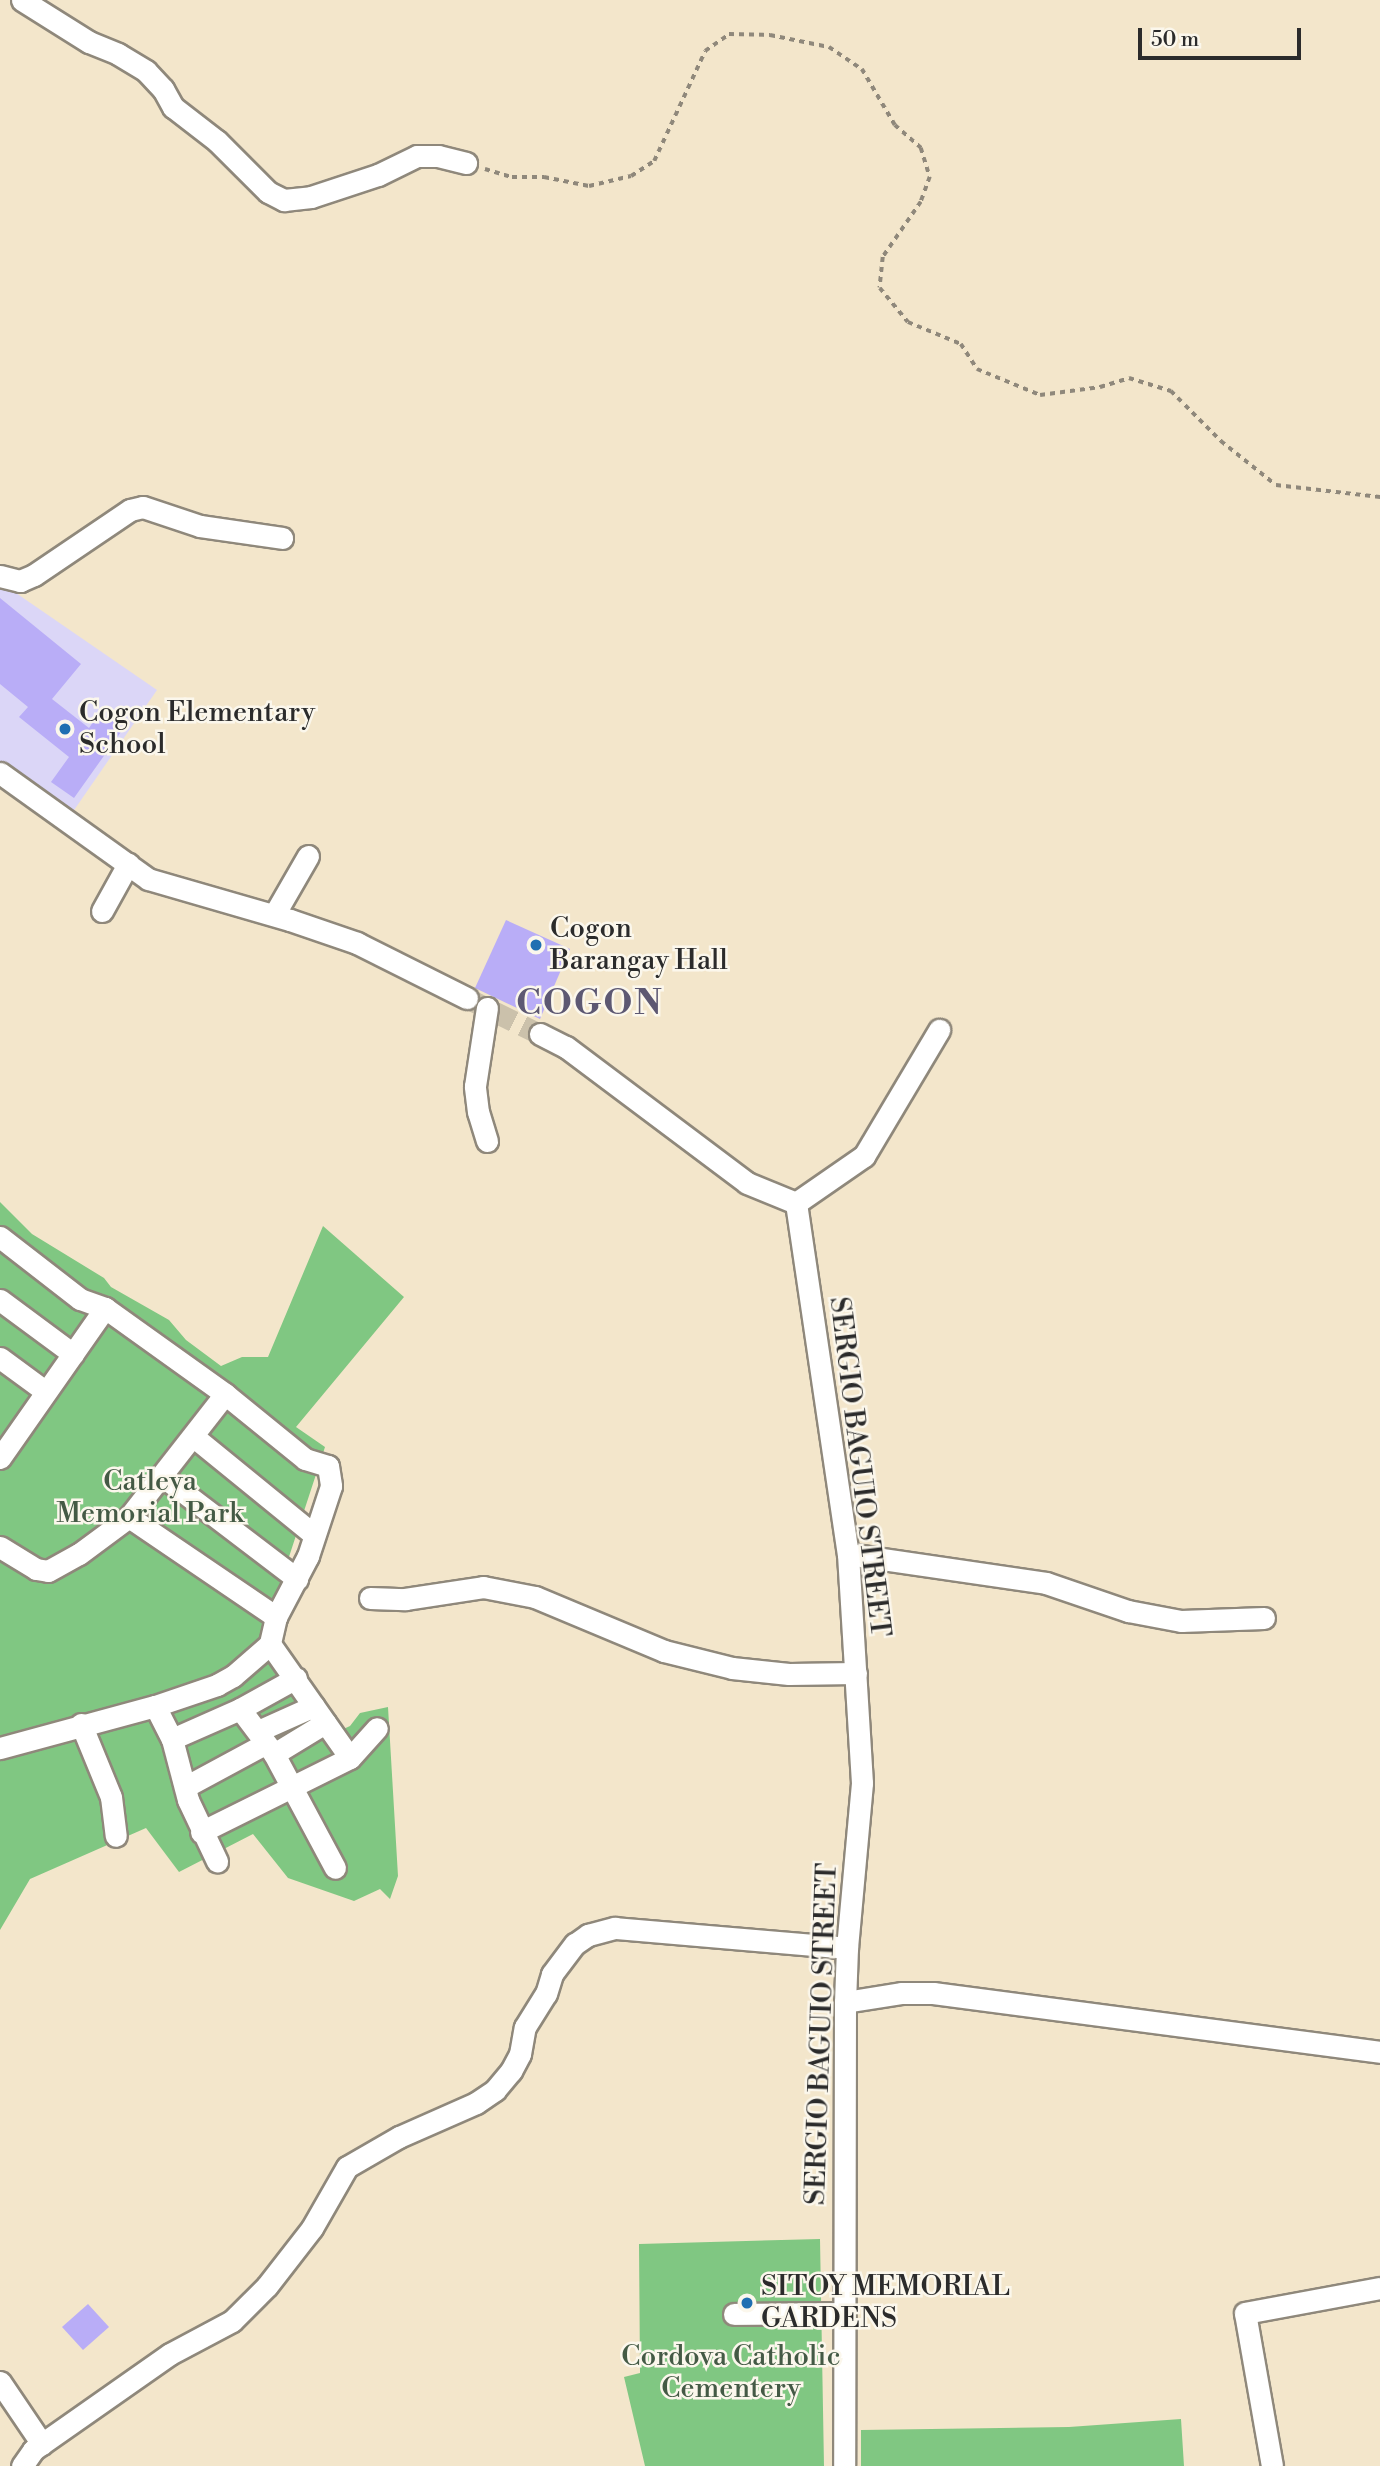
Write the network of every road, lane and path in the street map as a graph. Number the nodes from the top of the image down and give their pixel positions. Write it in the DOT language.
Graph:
graph roads {
  1 [pos="22,0"];
  2 [pos="466,163"];
  3 [pos="1380,497"];
  4 [pos="282,538"];
  5 [pos="0,576"];
  6 [pos="0,773"];
  7 [pos="308,856"];
  8 [pos="128,864"];
  9 [pos="102,911"];
  10 [pos="274,915"];
  11 [pos="467,998"];
  12 [pos="487,1008"];
  13 [pos="939,1030"];
  14 [pos="540,1034"];
  15 [pos="487,1141"];
  16 [pos="796,1203"];
  17 [pos="0,1237"];
  18 [pos="0,1300"];
  19 [pos="105,1308"];
  20 [pos="73,1354"];
  21 [pos="0,1358"];
  22 [pos="45,1391"];
  23 [pos="225,1394"];
  24 [pos="7,1428"];
  25 [pos="194,1437"];
  26 [pos="0,1458"];
  27 [pos="162,1476"];
  28 [pos="129,1517"];
  29 [pos="314,1535"];
  30 [pos="0,1547"];
  31 [pos="848,1554"];
  32 [pos="297,1579"];
  33 [pos="370,1598"];
  34 [pos="276,1617"];
  35 [pos="1264,1618"];
  36 [pos="270,1644"];
  37 [pos="856,1673"];
  38 [pos="296,1678"];
  39 [pos="155,1706"];
  40 [pos="240,1709"];
  41 [pos="320,1714"];
  42 [pos="81,1724"];
  43 [pos="377,1728"];
  44 [pos="172,1739"];
  45 [pos="266,1743"];
  46 [pos="0,1748"];
  47 [pos="350,1758"];
  48 [pos="185,1787"];
  49 [pos="291,1788"];
  50 [pos="201,1832"];
  51 [pos="116,1836"];
  52 [pos="216,1861"];
  53 [pos="335,1868"];
  54 [pos="847,1948"];
  55 [pos="845,2002"];
  56 [pos="1380,2052"];
  57 [pos="1380,2288"];
  58 [pos="843,2313"];
  59 [pos="734,2314"];
  60 [pos="0,2382"];
  61 [pos="42,2444"];
  62 [pos="22,2466"];
  63 [pos="844,2466"];
  64 [pos="1272,2466"];
  1 -- 2 [label="street"];
  2 -- 3 [label="path"];
  4 -- 5 [label="street"];
  6 -- 8 [label="street"];
  7 -- 10 [label="street"];
  8 -- 9 [label="street"];
  8 -- 10 [label="street"];
  10 -- 11 [label="street"];
  12 -- 15 [label="street"];
  13 -- 16 [label="street"];
  14 -- 16 [label="street"];
  16 -- 31 [label="street, SERGIO BAGUIO STREET"];
  17 -- 19 [label="street"];
  18 -- 20 [label="street"];
  19 -- 20 [label="street"];
  19 -- 23 [label="street"];
  20 -- 22 [label="street"];
  21 -- 22 [label="street"];
  22 -- 24 [label="street"];
  23 -- 25 [label="street"];
  23 -- 29 [label="street"];
  24 -- 26 [label="street"];
  25 -- 27 [label="street"];
  25 -- 29 [label="street"];
  27 -- 28 [label="street"];
  27 -- 32 [label="street"];
  28 -- 30 [label="street"];
  28 -- 34 [label="street"];
  29 -- 32 [label="street"];
  31 -- 35 [label="street"];
  31 -- 37 [label="street, SERGIO BAGUIO STREET"];
  32 -- 34 [label="street"];
  33 -- 37 [label="street"];
  34 -- 36 [label="street"];
  36 -- 38 [label="street"];
  36 -- 39 [label="street"];
  37 -- 54 [label="street, SERGIO BAGUIO STREET"];
  38 -- 40 [label="street"];
  38 -- 41 [label="street"];
  39 -- 42 [label="street"];
  39 -- 44 [label="street"];
  40 -- 44 [label="street"];
  40 -- 45 [label="street"];
  41 -- 45 [label="street"];
  41 -- 47 [label="street"];
  42 -- 46 [label="street"];
  42 -- 51 [label="street"];
  43 -- 47 [label="street"];
  44 -- 48 [label="street"];
  45 -- 48 [label="street"];
  45 -- 49 [label="street"];
  47 -- 49 [label="street"];
  48 -- 50 [label="street"];
  49 -- 50 [label="street"];
  49 -- 53 [label="street"];
  50 -- 52 [label="street"];
  54 -- 55 [label="street, SERGIO BAGUIO STREET"];
  54 -- 61 [label="street"];
  55 -- 56 [label="street"];
  55 -- 58 [label="street, SERGIO BAGUIO STREET"];
  57 -- 64 [label="street"];
  58 -- 59 [label="street"];
  58 -- 63 [label="street, SERGIO BAGUIO STREET"];
  60 -- 61 [label="street"];
  61 -- 62 [label="street"];
}
